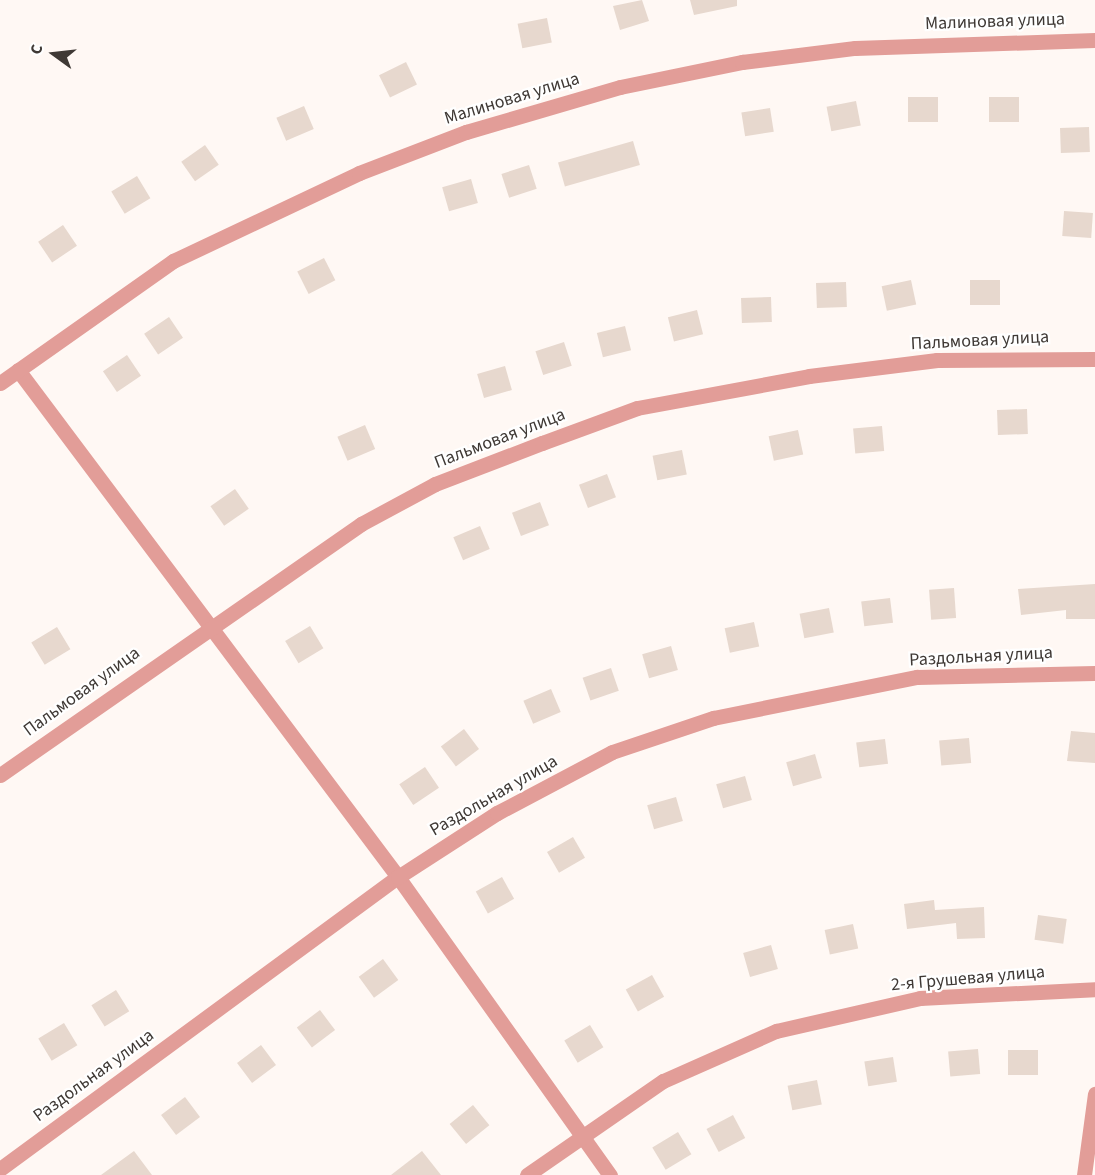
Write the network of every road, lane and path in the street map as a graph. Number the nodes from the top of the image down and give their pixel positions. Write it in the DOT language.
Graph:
graph roads {
  1 [pos="1095,40"];
  2 [pos="1095,359"];
  3 [pos="18,370"];
  4 [pos="0,383"];
  5 [pos="208,624"];
  6 [pos="1095,673"];
  7 [pos="0,774"];
  8 [pos="398,876"];
  9 [pos="1095,990"];
  10 [pos="1095,1094"];
  11 [pos="581,1136"];
  12 [pos="0,1169"];
  13 [pos="527,1175"];
  14 [pos="610,1175"];
  15 [pos="1084,1175"];
  1 -- 3 [label="street, Малиновая улица"];
  2 -- 5 [label="street, Пальмовая улица"];
  3 -- 4 [label="street, Малиновая улица"];
  3 -- 5 [label="street"];
  5 -- 7 [label="street, Пальмовая улица"];
  5 -- 8 [label="street"];
  6 -- 8 [label="street, Раздольная улица"];
  8 -- 11 [label="street"];
  8 -- 12 [label="street, Раздольная улица"];
  9 -- 11 [label="street, 2-я Грушевая улица"];
  10 -- 15 [label="street"];
  11 -- 13 [label="street, 2-я Грушевая улица"];
  11 -- 14 [label="street"];
}
